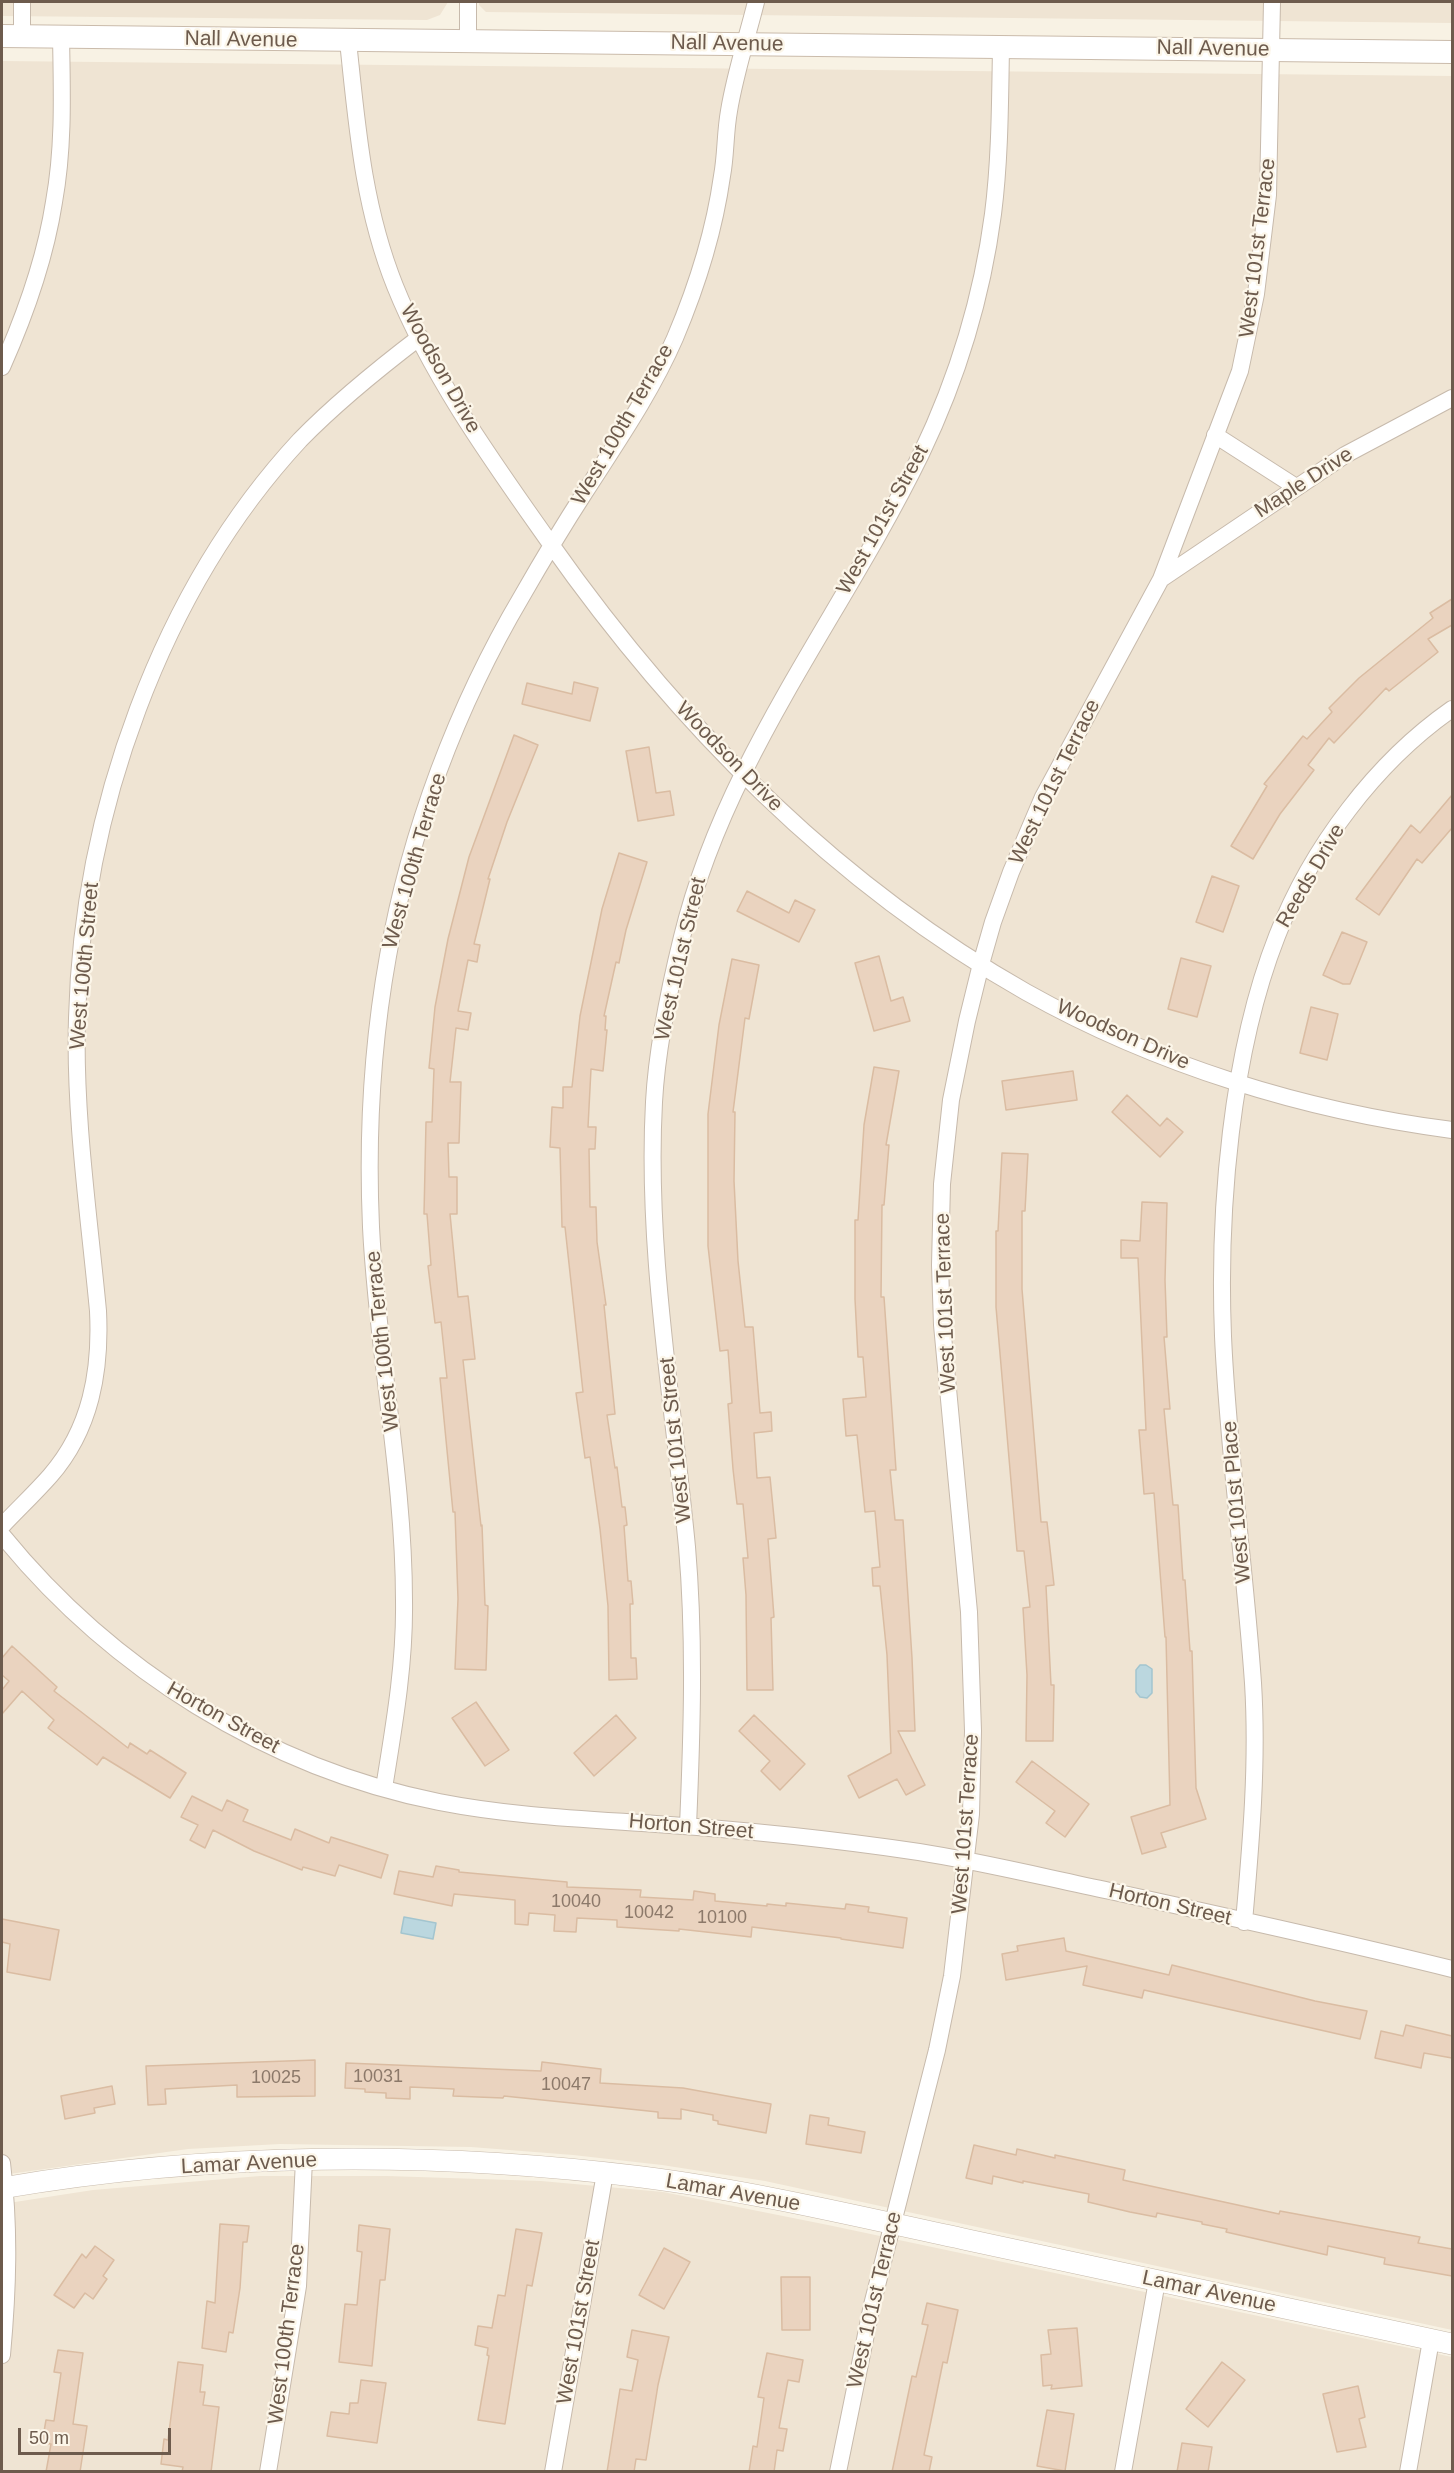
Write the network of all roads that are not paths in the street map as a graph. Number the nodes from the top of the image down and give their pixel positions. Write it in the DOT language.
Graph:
graph roads {
  1 [pos="22,2"];
  2 [pos="468,2"];
  3 [pos="756,2"];
  4 [pos="1272,2"];
  5 [pos="12,37"];
  6 [pos="61,37"];
  7 [pos="348,41"];
  8 [pos="468,42"];
  9 [pos="745,44"];
  10 [pos="1001,47"];
  11 [pos="1272,50"];
  12 [pos="1452,52"];
  13 [pos="420,336"];
  14 [pos="2,367"];
  15 [pos="1452,398"];
  16 [pos="1215,435"];
  17 [pos="1296,487"];
  18 [pos="552,546"];
  19 [pos="1161,579"];
  20 [pos="1452,709"];
  21 [pos="743,773"];
  22 [pos="981,964"];
  23 [pos="1240,1082"];
  24 [pos="1452,1130"];
  25 [pos="2,1526"];
  26 [pos="2,1535"];
  27 [pos="384,1788"];
  28 [pos="688,1826"];
  29 [pos="966,1861"];
  30 [pos="1244,1922"];
  31 [pos="1452,1969"];
  32 [pos="304,2160"];
  33 [pos="2,2163"];
  34 [pos="605,2173"];
  35 [pos="3,2188"];
  36 [pos="893,2224"];
  37 [pos="1157,2281"];
  38 [pos="1431,2340"];
  39 [pos="1452,2344"];
  40 [pos="2,2355"];
  41 [pos="268,2472"];
  42 [pos="553,2472"];
  43 [pos="838,2472"];
  44 [pos="1123,2472"];
  45 [pos="1408,2472"];
  1 -- 5 [label="street"];
  2 -- 8 [label="street"];
  3 -- 9 [label="street, West 100th Terrace"];
  4 -- 11 [label="street, West 101st Terrace"];
  5 -- 6 [label="main road, Nall Avenue"];
  6 -- 7 [label="main road, Nall Avenue"];
  6 -- 14 [label="street"];
  7 -- 8 [label="main road, Nall Avenue"];
  7 -- 13 [label="street, Woodson Drive"];
  8 -- 9 [label="main road, Nall Avenue"];
  9 -- 10 [label="main road, Nall Avenue"];
  9 -- 18 [label="street, West 100th Terrace"];
  10 -- 11 [label="main road, Nall Avenue"];
  10 -- 21 [label="street, West 101st Street"];
  11 -- 12 [label="main road, Nall Avenue"];
  11 -- 16 [label="street, West 101st Terrace"];
  13 -- 18 [label="street, Woodson Drive"];
  13 -- 25 [label="street, West 100th Street"];
  15 -- 17 [label="street, Maple Drive"];
  16 -- 17 [label="street"];
  16 -- 19 [label="street, West 101st Terrace"];
  17 -- 19 [label="street, Maple Drive"];
  18 -- 21 [label="street, Woodson Drive"];
  18 -- 27 [label="street, West 100th Terrace"];
  19 -- 22 [label="street, West 101st Terrace"];
  20 -- 23 [label="street, Reeds Drive"];
  21 -- 22 [label="street, Woodson Drive"];
  21 -- 28 [label="street, West 101st Street"];
  22 -- 23 [label="street, Woodson Drive"];
  22 -- 29 [label="street, West 101st Terrace"];
  23 -- 24 [label="street, Woodson Drive"];
  23 -- 30 [label="street, West 101st Place"];
  26 -- 27 [label="street, Horton Street"];
  27 -- 28 [label="street, Horton Street"];
  28 -- 29 [label="street, Horton Street"];
  29 -- 30 [label="street, Horton Street"];
  29 -- 36 [label="street, West 101st Terrace"];
  30 -- 31 [label="street, Horton Street"];
  32 -- 34 [label="street, Lamar Avenue"];
  32 -- 35 [label="street, Lamar Avenue"];
  32 -- 41 [label="street, West 100th Terrace"];
  33 -- 35 [label="street"];
  34 -- 36 [label="street, Lamar Avenue"];
  34 -- 42 [label="street, West 101st Street"];
  35 -- 40 [label="street"];
  36 -- 37 [label="street, Lamar Avenue"];
  36 -- 43 [label="street, West 101st Terrace"];
  37 -- 38 [label="street, Lamar Avenue"];
  37 -- 44 [label="street"];
  38 -- 39 [label="street, Lamar Avenue"];
  38 -- 45 [label="street"];
}
